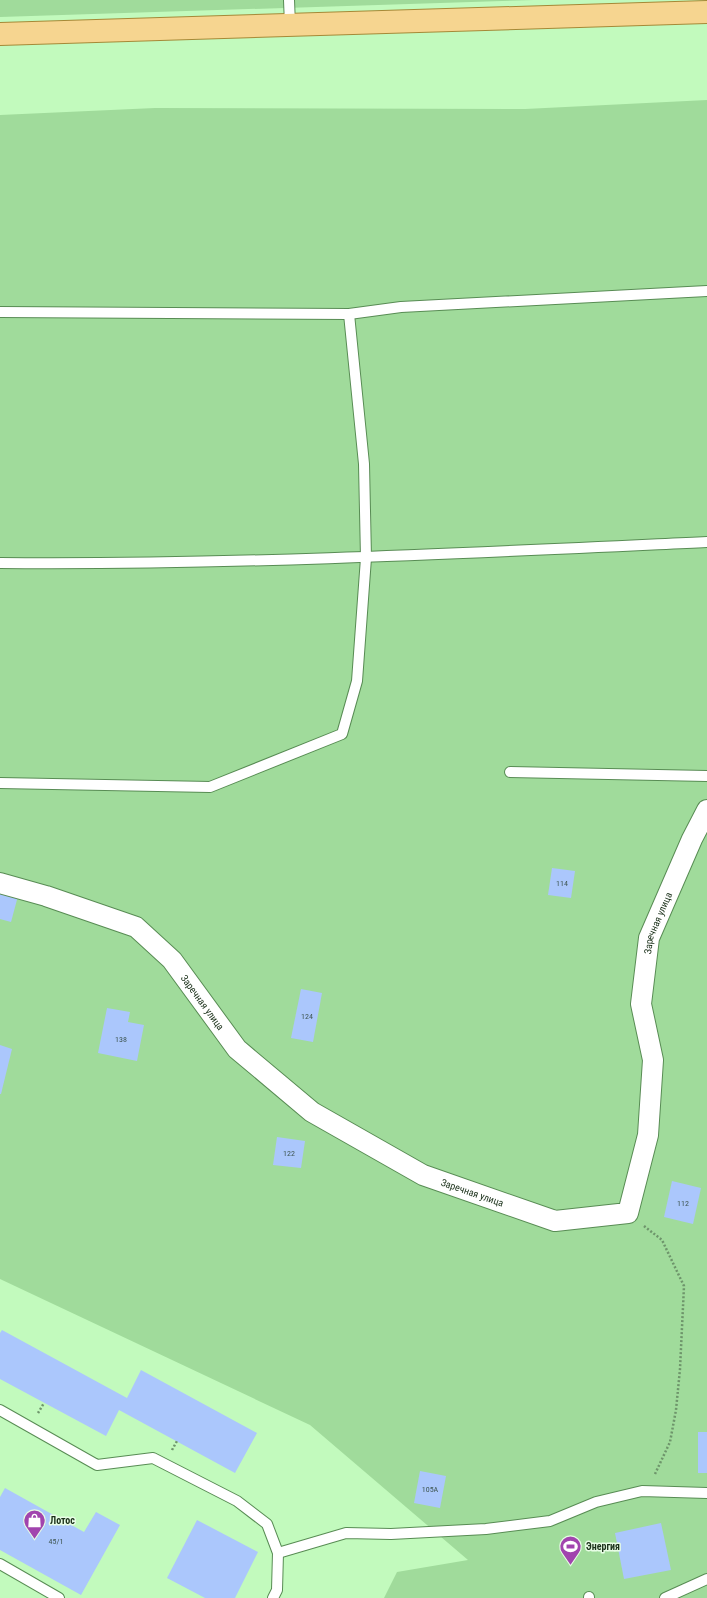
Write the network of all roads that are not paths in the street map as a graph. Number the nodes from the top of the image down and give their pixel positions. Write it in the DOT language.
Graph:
graph roads {
  1 [pos="289,0"];
  2 [pos="707,12"];
  3 [pos="290,25"];
  4 [pos="0,34"];
  5 [pos="707,291"];
  6 [pos="0,312"];
  7 [pos="349,314"];
  8 [pos="707,542"];
  9 [pos="366,558"];
  10 [pos="0,563"];
  11 [pos="510,772"];
  12 [pos="707,776"];
  13 [pos="0,783"];
  14 [pos="707,810"];
  15 [pos="0,883"];
  16 [pos="0,1410"];
  17 [pos="707,1493"];
  18 [pos="278,1553"];
  19 [pos="0,1564"];
  20 [pos="707,1579"];
  21 [pos="59,1598"];
  22 [pos="273,1598"];
  23 [pos="665,1598"];
  1 -- 3 [label="lane"];
  2 -- 3 [label="main road"];
  3 -- 4 [label="main road"];
  5 -- 7 [label="lane"];
  6 -- 7 [label="lane"];
  7 -- 9 [label="lane"];
  8 -- 9 [label="lane"];
  9 -- 10 [label="lane"];
  9 -- 13 [label="lane"];
  11 -- 12 [label="lane"];
  14 -- 15 [label="street, Заречная улица"];
  16 -- 18 [label="lane"];
  17 -- 18 [label="lane"];
  18 -- 22 [label="lane"];
  19 -- 21 [label="lane"];
  20 -- 23 [label="lane"];
}
